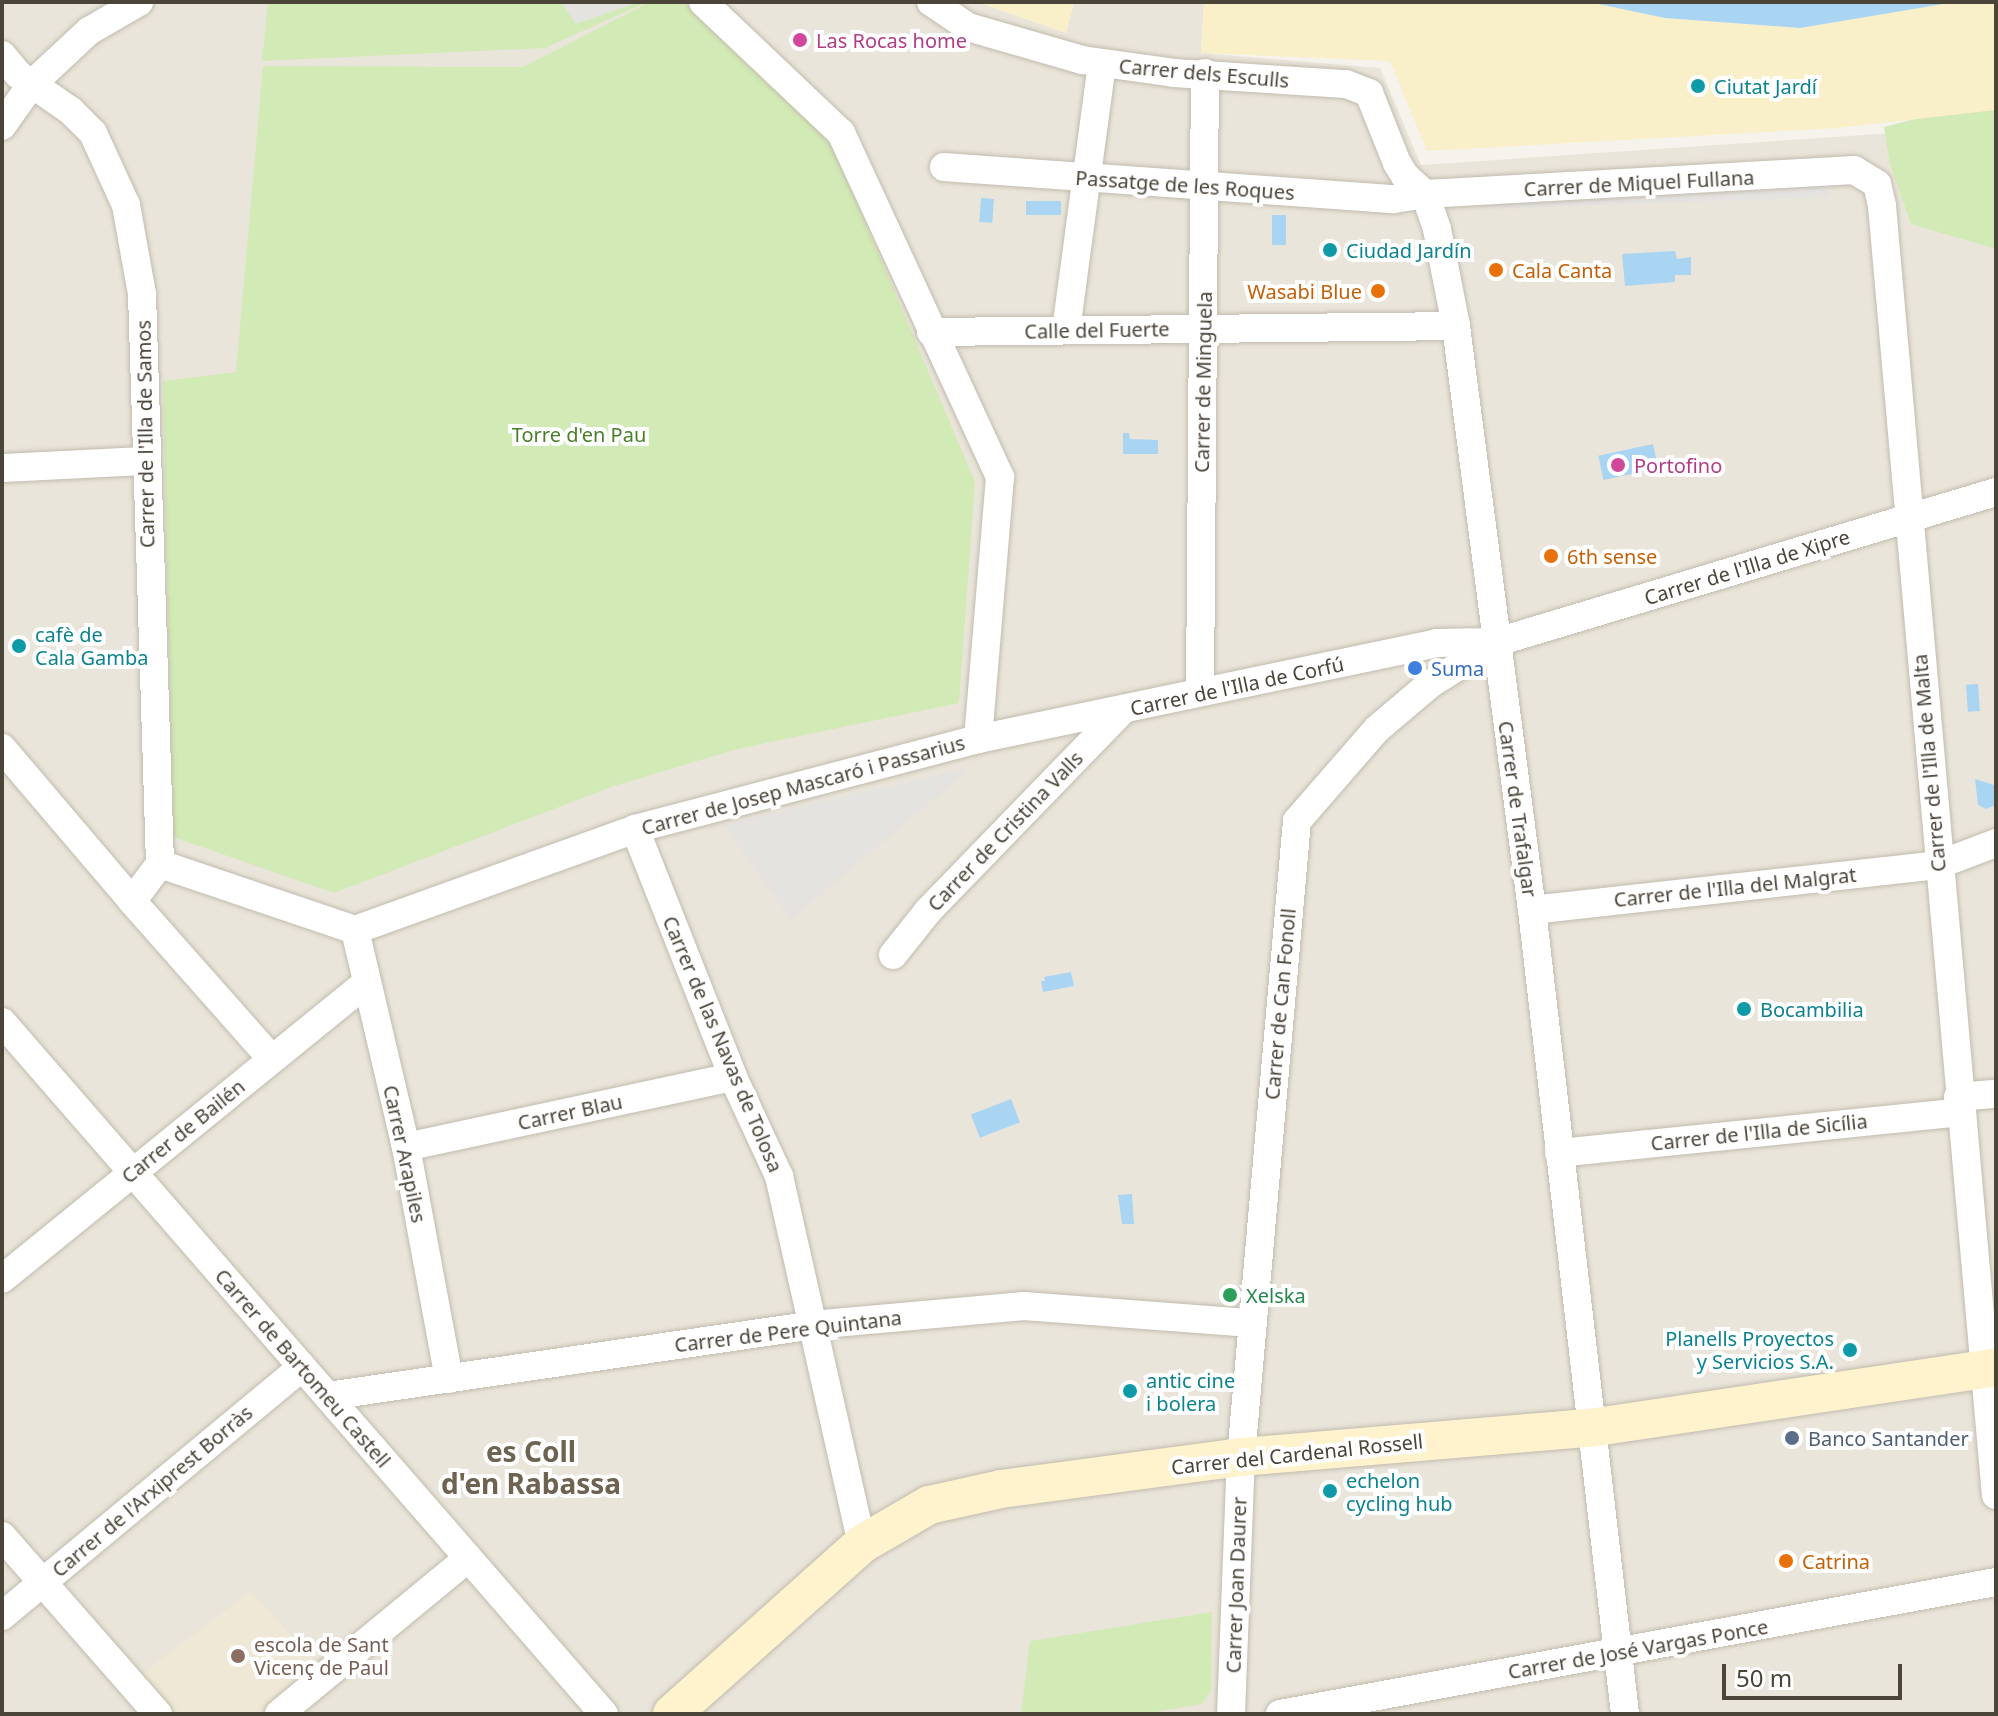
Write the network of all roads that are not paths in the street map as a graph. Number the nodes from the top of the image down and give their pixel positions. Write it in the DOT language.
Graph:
graph roads {
  1 [pos="139,2"];
  2 [pos="703,2"];
  3 [pos="931,2"];
  4 [pos="2,55"];
  5 [pos="1205,73"];
  6 [pos="1100,74"];
  7 [pos="31,85"];
  8 [pos="2,126"];
  9 [pos="944,167"];
  10 [pos="1854,170"];
  11 [pos="1086,178"];
  12 [pos="1204,186"];
  13 [pos="1425,194"];
  14 [pos="1456,326"];
  15 [pos="1203,328"];
  16 [pos="1066,330"];
  17 [pos="931,332"];
  18 [pos="145,461"];
  19 [pos="2,468"];
  20 [pos="1996,492"];
  21 [pos="1908,519"];
  22 [pos="1497,642"];
  23 [pos="1200,692"];
  24 [pos="1122,711"];
  25 [pos="978,739"];
  26 [pos="2,748"];
  27 [pos="635,829"];
  28 [pos="1996,843"];
  29 [pos="160,864"];
  30 [pos="1938,865"];
  31 [pos="132,901"];
  32 [pos="1532,910"];
  33 [pos="355,930"];
  34 [pos="893,955"];
  35 [pos="365,984"];
  36 [pos="2,1022"];
  37 [pos="272,1059"];
  38 [pos="733,1077"];
  39 [pos="1996,1094"];
  40 [pos="1959,1104"];
  41 [pos="406,1147"];
  42 [pos="1559,1153"];
  43 [pos="133,1172"];
  44 [pos="2,1279"];
  45 [pos="1251,1323"];
  46 [pos="812,1325"];
  47 [pos="302,1367"];
  48 [pos="1990,1368"];
  49 [pos="449,1379"];
  50 [pos="328,1396"];
  51 [pos="1590,1428"];
  52 [pos="1241,1457"];
  53 [pos="1996,1495"];
  54 [pos="2,1536"];
  55 [pos="862,1544"];
  56 [pos="468,1558"];
  57 [pos="43,1582"];
  58 [pos="1996,1582"];
  59 [pos="2,1616"];
  60 [pos="1618,1653"];
  61 [pos="158,1714"];
  62 [pos="279,1714"];
  63 [pos="604,1714"];
  64 [pos="672,1714"];
  65 [pos="1231,1714"];
  66 [pos="1280,1714"];
  67 [pos="1625,1714"];
  1 -- 7 [label="street"];
  2 -- 17 [label="street, Carrer de Josep Mascaró i Passarius"];
  3 -- 6 [label="street, Carrer dels Esculls"];
  4 -- 7 [label="street, Carrer de l'Illa de Samos"];
  5 -- 6 [label="street, Carrer dels Esculls"];
  5 -- 12 [label="street, Carrer de Minguela"];
  5 -- 13 [label="street, Carrer dels Esculls"];
  6 -- 11 [label="street"];
  7 -- 8 [label="street"];
  7 -- 18 [label="street, Carrer de l'Illa de Samos"];
  9 -- 11 [label="street, Passatge de les Roques"];
  10 -- 13 [label="street, Carrer de Miquel Fullana"];
  10 -- 21 [label="street, Carrer de l'Illa de Malta"];
  11 -- 12 [label="street, Passatge de les Roques"];
  11 -- 16 [label="street"];
  12 -- 13 [label="street, Passatge de les Roques"];
  12 -- 15 [label="street, Carrer de Minguela"];
  13 -- 14 [label="street, Carrer de Trafalgar"];
  14 -- 15 [label="street, Calle del Fuerte"];
  14 -- 22 [label="street, Carrer de Trafalgar"];
  15 -- 16 [label="street, Calle del Fuerte"];
  15 -- 23 [label="street, Carrer de Minguela"];
  16 -- 17 [label="street, Calle del Fuerte"];
  17 -- 25 [label="street, Carrer de Josep Mascaró i Passarius"];
  18 -- 19 [label="street"];
  18 -- 29 [label="street, Carrer de l'Illa de Samos"];
  20 -- 21 [label="street, Carrer de l'Illa de Xipre"];
  21 -- 22 [label="street, Carrer de l'Illa de Xipre"];
  21 -- 30 [label="street, Carrer de l'Illa de Malta"];
  22 -- 23 [label="street, Carrer de l'Illa de Corfú"];
  22 -- 32 [label="street, Carrer de Trafalgar"];
  22 -- 45 [label="street, Carrer de Can Fonoll"];
  23 -- 24 [label="street, Carrer de l'Illa de Corfú"];
  24 -- 25 [label="street, Carrer de l'Illa de Corfú"];
  24 -- 34 [label="street, Carrer de Cristina Valls"];
  25 -- 27 [label="street, Carrer de Josep Mascaró i Passarius"];
  26 -- 31 [label="street"];
  27 -- 33 [label="street, Carrer de Josep Mascaró i Passarius"];
  27 -- 38 [label="street, Carrer de las Navas de Tolosa"];
  28 -- 30 [label="street, Carrer de l'Illa del Malgrat"];
  29 -- 31 [label="street"];
  29 -- 33 [label="street"];
  30 -- 32 [label="street, Carrer de l'Illa del Malgrat"];
  30 -- 40 [label="street, Carrer de l'Illa de Malta"];
  31 -- 37 [label="street"];
  32 -- 42 [label="street, Carrer de Trafalgar"];
  33 -- 35 [label="street, Carrer Arapiles"];
  35 -- 37 [label="street, Carrer de Bailén"];
  35 -- 41 [label="street, Carrer Arapiles"];
  36 -- 43 [label="street, Carrer de Bartomeu Castell"];
  37 -- 43 [label="street, Carrer de Bailén"];
  38 -- 41 [label="street, Carrer Blau"];
  38 -- 46 [label="street, Carrer de las Navas de Tolosa"];
  39 -- 40 [label="street, Carrer de l'Illa de Sicília"];
  40 -- 42 [label="street, Carrer de l'Illa de Sicília"];
  40 -- 48 [label="street, Carrer de l'Illa de Malta"];
  41 -- 49 [label="street, Carrer Arapiles"];
  42 -- 51 [label="street, Carrer de Trafalgar"];
  43 -- 44 [label="street, Carrer de Bailén"];
  43 -- 47 [label="street, Carrer de Bartomeu Castell"];
  45 -- 46 [label="street, Carrer de Pere Quintana"];
  45 -- 52 [label="street, Carrer de Can Fonoll"];
  46 -- 49 [label="street, Carrer de Pere Quintana"];
  46 -- 55 [label="street, Carrer de las Navas de Tolosa"];
  47 -- 50 [label="street, Carrer de Bartomeu Castell"];
  47 -- 57 [label="street, Carrer de l'Arxiprest Borràs"];
  48 -- 51 [label="street, Carrer del Cardenal Rossell"];
  48 -- 53 [label="street, Carrer de l'Illa de Malta"];
  49 -- 50 [label="street, Carrer de Pere Quintana"];
  50 -- 56 [label="street, Carrer de Bartomeu Castell"];
  51 -- 52 [label="street, Carrer del Cardenal Rossell"];
  51 -- 60 [label="street, Carrer de Trafalgar"];
  52 -- 55 [label="street, Carrer del Cardenal Rossell"];
  52 -- 65 [label="street, Carrer Joan Daurer"];
  54 -- 57 [label="street"];
  55 -- 64 [label="street, Carrer del Cardenal Rossell"];
  56 -- 62 [label="street"];
  56 -- 63 [label="street, Carrer de Bartomeu Castell"];
  57 -- 59 [label="street, Carrer de l'Arxiprest Borràs"];
  57 -- 61 [label="street"];
  58 -- 60 [label="street, Carrer de José Vargas Ponce"];
  60 -- 66 [label="street, Carrer de José Vargas Ponce"];
  60 -- 67 [label="street, Carrer de Trafalgar"];
}
